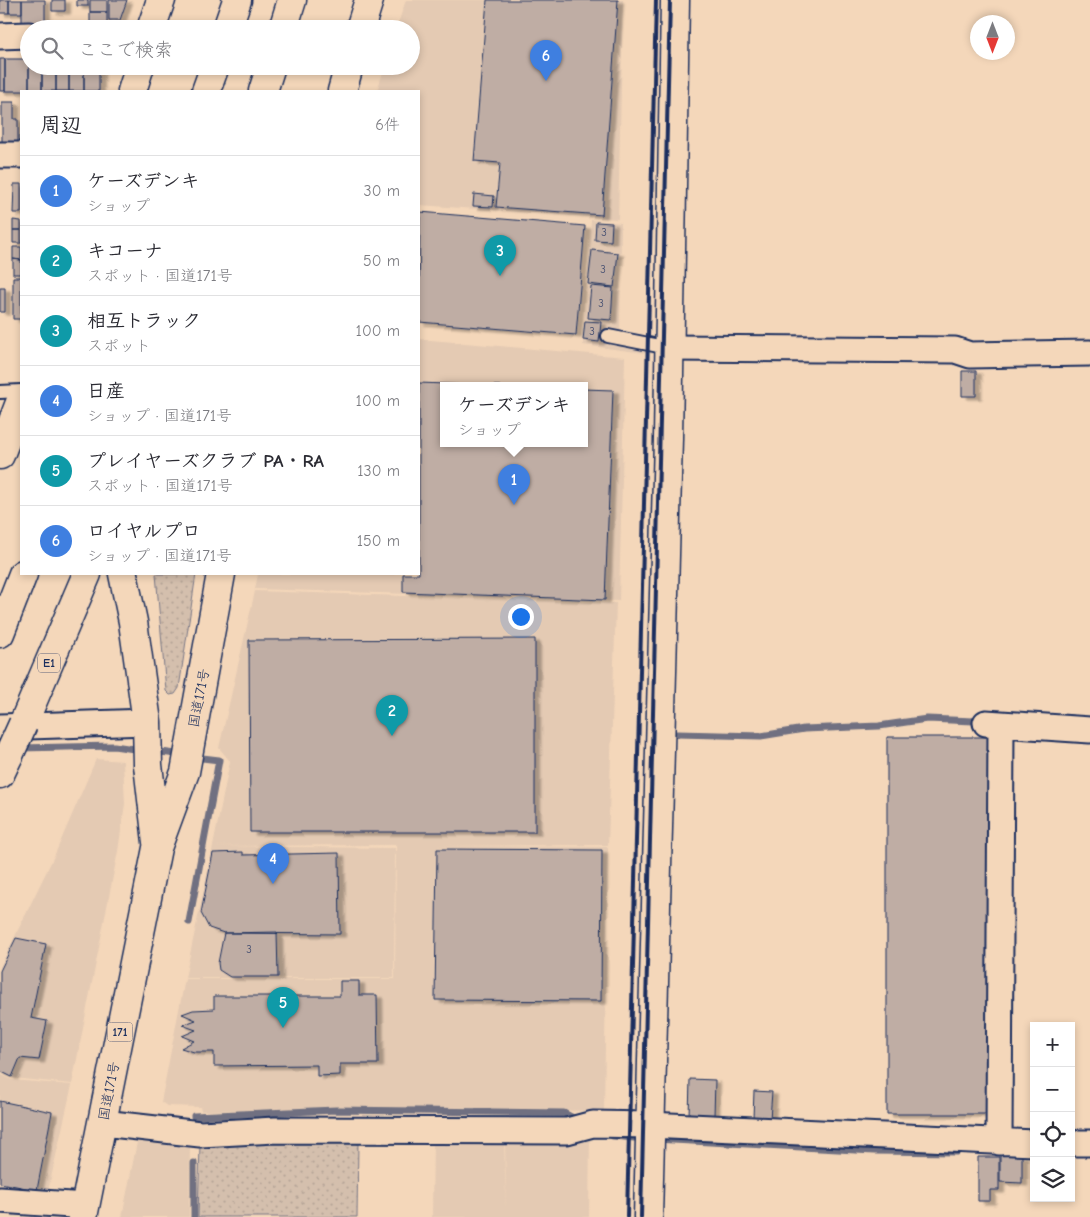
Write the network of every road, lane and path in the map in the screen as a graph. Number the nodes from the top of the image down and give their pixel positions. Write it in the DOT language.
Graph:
graph roads {
  1 [pos="161,0"];
  2 [pos="237,0"];
  3 [pos="292,0"];
  4 [pos="369,0"];
  5 [pos="676,0"];
  6 [pos="155,20"];
  7 [pos="230,20"];
  8 [pos="286,20"];
  9 [pos="363,20"];
  10 [pos="20,35"];
  11 [pos="0,36"];
  12 [pos="137,75"];
  13 [pos="212,75"];
  14 [pos="268,75"];
  15 [pos="346,75"];
  16 [pos="132,90"];
  17 [pos="206,90"];
  18 [pos="263,90"];
  19 [pos="342,90"];
  20 [pos="0,156"];
  21 [pos="20,156"];
  22 [pos="608,336"];
  23 [pos="670,348"];
  24 [pos="1090,353"];
  25 [pos="20,391"];
  26 [pos="0,392"];
  27 [pos="20,403"];
  28 [pos="0,455"];
  29 [pos="23,575"];
  30 [pos="87,575"];
  31 [pos="123,575"];
  32 [pos="221,575"];
  33 [pos="0,633"];
  34 [pos="11,726"];
  35 [pos="1090,730"];
  36 [pos="148,743"];
  37 [pos="4,765"];
  38 [pos="157,848"];
  39 [pos="103,1123"];
  40 [pos="649,1136"];
  41 [pos="999,1142"];
  42 [pos="1030,1143"];
  43 [pos="1075,1143"];
  44 [pos="1090,1143"];
  45 [pos="0,1200"];
  46 [pos="84,1212"];
  47 [pos="648,1217"];
  1 -- 6 [label="main road"];
  2 -- 7 [label="main road"];
  3 -- 8 [label="main road"];
  4 -- 9 [label="main road"];
  5 -- 23 [label="main road"];
  10 -- 11 [label="street"];
  12 -- 16 [label="main road"];
  13 -- 17 [label="main road"];
  14 -- 18 [label="main road"];
  15 -- 19 [label="main road"];
  20 -- 21 [label="street"];
  22 -- 23 [label="lane"];
  23 -- 24 [label="street"];
  23 -- 40 [label="main road"];
  25 -- 26 [label="lane"];
  27 -- 28 [label="main road"];
  29 -- 33 [label="main road"];
  30 -- 34 [label="main road, E1"];
  31 -- 36 [label="main road, 国道171号 / 171"];
  32 -- 38 [label="main road, 国道171号 / 171"];
  34 -- 36 [label="street"];
  34 -- 37 [label="main road, E1, bridge"];
  35 -- 41 [label="street"];
  36 -- 38 [label="main road, 国道171号 / 171"];
  38 -- 39 [label="main road, 国道171号 / 171"];
  39 -- 40 [label="street"];
  39 -- 46 [label="main road, 国道171号 / 171"];
  40 -- 41 [label="street"];
  40 -- 47 [label="main road"];
  41 -- 42 [label="street"];
  43 -- 44 [label="street"];
  45 -- 46 [label="street"];
}
